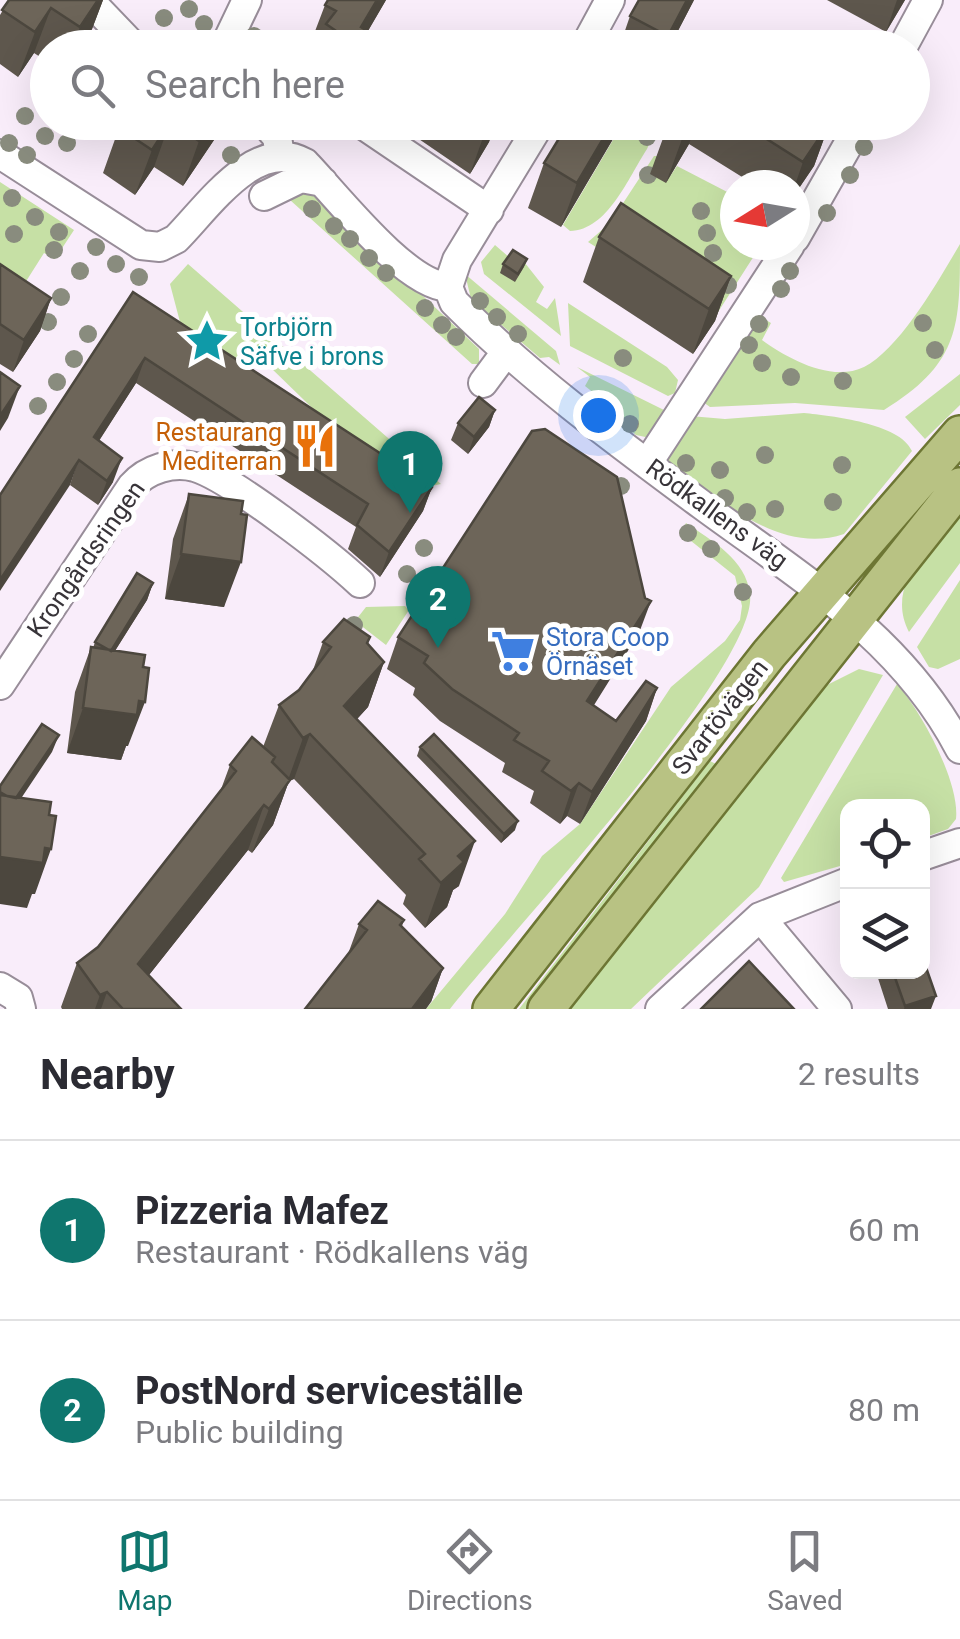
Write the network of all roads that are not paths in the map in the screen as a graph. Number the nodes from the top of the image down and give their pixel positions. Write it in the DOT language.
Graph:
graph roads {
  1 [pos="89,0"];
  2 [pos="217,0"];
  3 [pos="610,0"];
  4 [pos="928,0"];
  5 [pos="235,24"];
  6 [pos="118,30"];
  7 [pos="594,30"];
  8 [pos="912,30"];
  9 [pos="278,140"];
  10 [pos="385,140"];
  11 [pos="530,140"];
  12 [pos="850,140"];
  13 [pos="0,154"];
  14 [pos="280,156"];
  15 [pos="324,182"];
  16 [pos="264,196"];
  17 [pos="488,210"];
  18 [pos="810,211"];
  19 [pos="780,260"];
  20 [pos="448,287"];
  21 [pos="506,352"];
  22 [pos="482,383"];
  23 [pos="960,434"];
  24 [pos="648,464"];
  25 [pos="960,486"];
  26 [pos="360,582"];
  27 [pos="824,594"];
  28 [pos="854,619"];
  29 [pos="0,685"];
  30 [pos="960,749"];
  31 [pos="960,843"];
  32 [pos="930,853"];
  33 [pos="840,885"];
  34 [pos="760,917"];
  35 [pos="0,987"];
  36 [pos="21,1009"];
  37 [pos="490,1009"];
  38 [pos="546,1009"];
  39 [pos="660,1009"];
  40 [pos="837,1009"];
  1 -- 6 [label="street"];
  2 -- 5 [label="street"];
  3 -- 7 [label="street"];
  4 -- 8 [label="street"];
  9 -- 14 [label="street"];
  10 -- 17 [label="street"];
  11 -- 17 [label="street"];
  12 -- 18 [label="street"];
  13 -- 14 [label="street"];
  14 -- 15 [label="street, Rödkallens väg"];
  15 -- 16 [label="street"];
  15 -- 20 [label="street, Rödkallens väg"];
  17 -- 20 [label="street"];
  19 -- 24 [label="street"];
  20 -- 21 [label="street, Rödkallens väg"];
  21 -- 22 [label="street"];
  21 -- 24 [label="street, Rödkallens väg"];
  23 -- 27 [label="main road, Svartövägen"];
  24 -- 27 [label="street, Rödkallens väg"];
  25 -- 28 [label="main road, Svartövägen"];
  26 -- 29 [label="street, Krongårdsringen"];
  27 -- 28 [label="street, Rödkallens väg"];
  27 -- 37 [label="main road, Svartövägen"];
  28 -- 30 [label="street, Rödkallens väg"];
  28 -- 38 [label="main road, Svartövägen"];
  31 -- 32 [label="street"];
  33 -- 34 [label="street"];
  34 -- 39 [label="street"];
  34 -- 40 [label="street"];
  35 -- 36 [label="street"];
}
